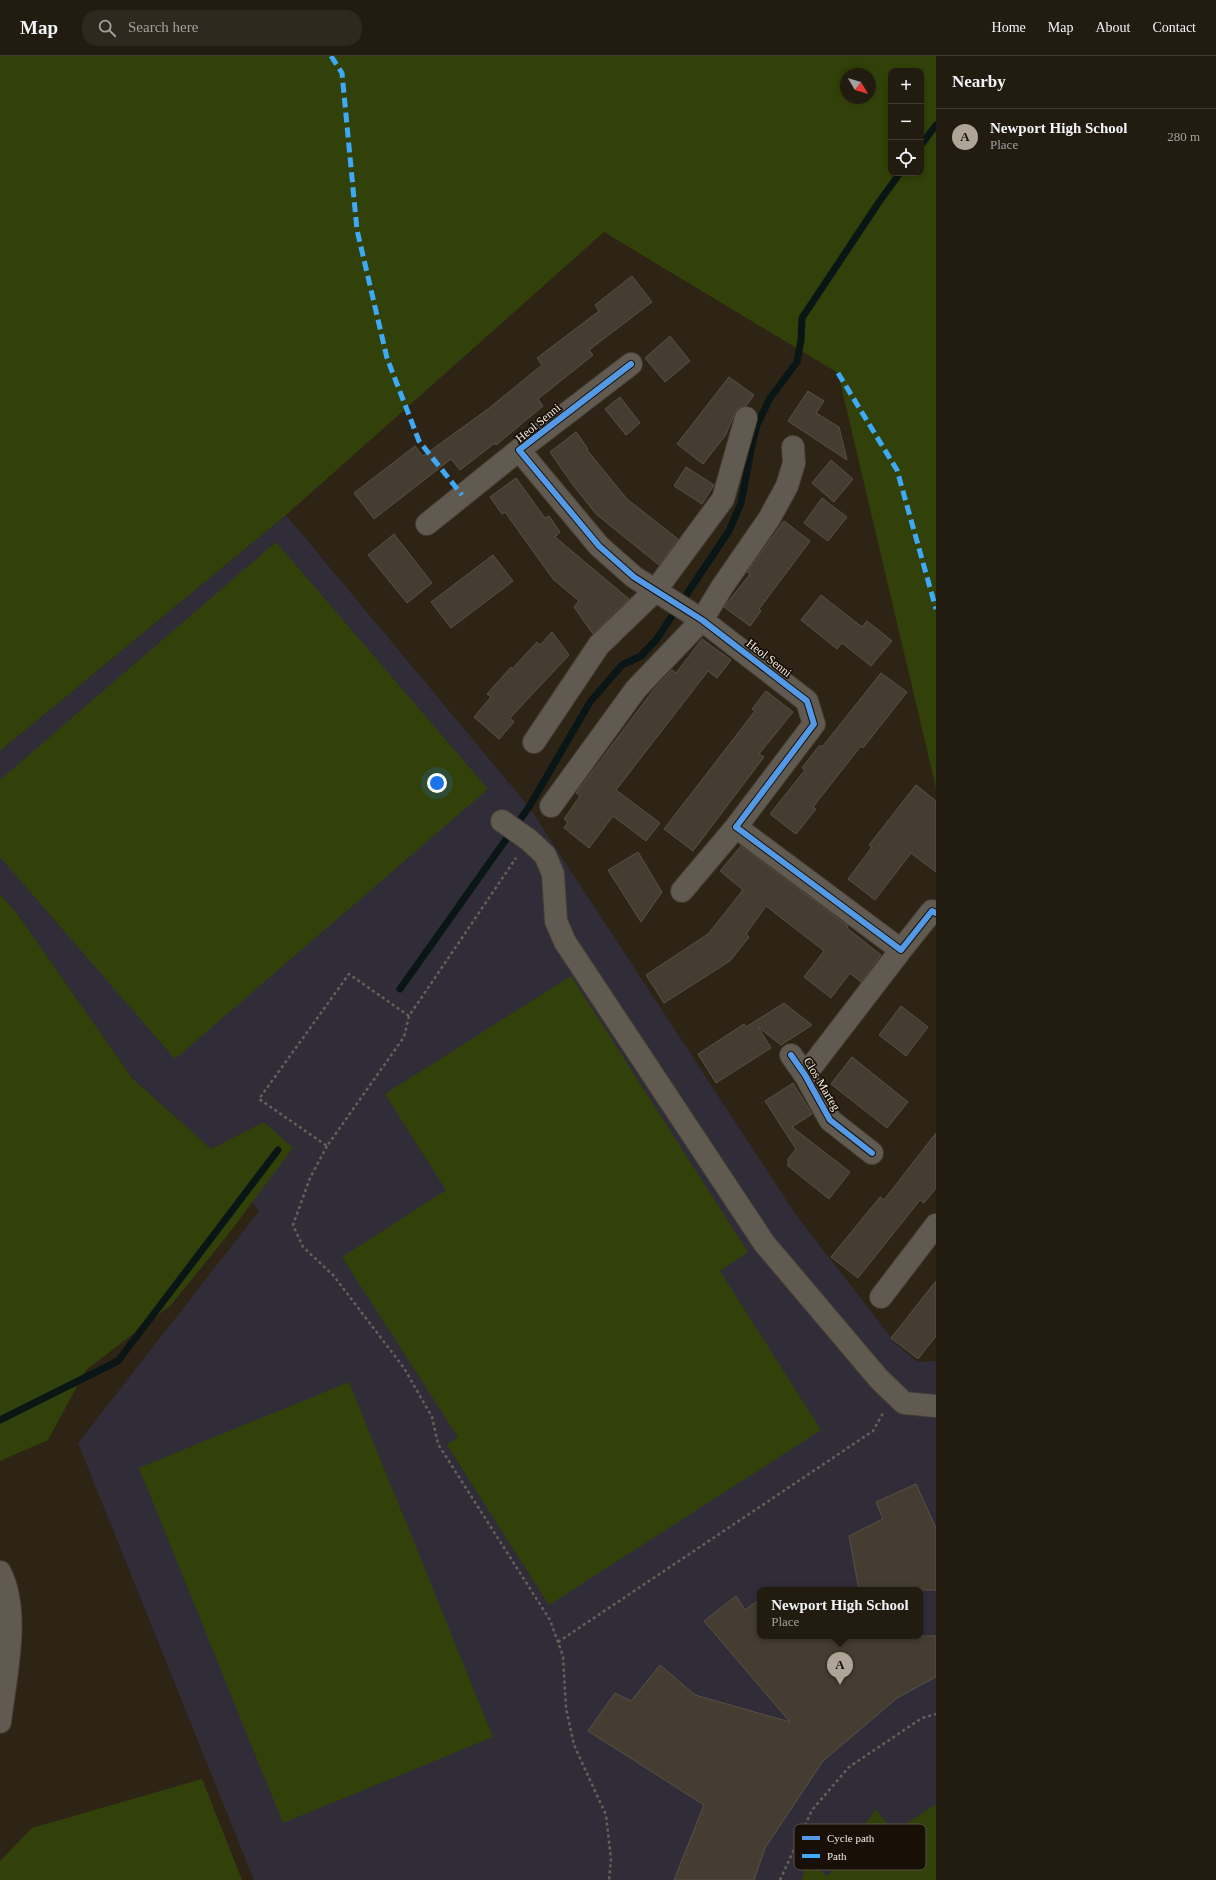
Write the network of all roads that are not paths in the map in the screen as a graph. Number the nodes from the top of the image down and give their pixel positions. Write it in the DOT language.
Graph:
graph roads {
  1 [pos="631,364"];
  2 [pos="746,418"];
  3 [pos="794,447"];
  4 [pos="519,450"];
  5 [pos="427,524"];
  6 [pos="661,595"];
  7 [pos="699,618"];
  8 [pos="534,742"];
  9 [pos="551,806"];
  10 [pos="502,820"];
  11 [pos="736,826"];
  12 [pos="682,890"];
  13 [pos="936,913"];
  14 [pos="901,950"];
  15 [pos="791,1055"];
  16 [pos="805,1074"];
  17 [pos="872,1153"];
  18 [pos="934,1231"];
  19 [pos="881,1296"];
  20 [pos="936,1406"];
  21 [pos="0,1572"];
  22 [pos="0,1722"];
  1 -- 4 [label="street, Heol Senni"];
  2 -- 6 [label="street"];
  3 -- 7 [label="street"];
  4 -- 5 [label="street"];
  4 -- 6 [label="street, Heol Senni"];
  6 -- 7 [label="street, Heol Senni"];
  6 -- 8 [label="street"];
  7 -- 9 [label="street"];
  7 -- 11 [label="street, Heol Senni"];
  10 -- 20 [label="street"];
  11 -- 12 [label="street"];
  11 -- 14 [label="street"];
  13 -- 14 [label="street"];
  14 -- 16 [label="street, Clos Marteg"];
  15 -- 16 [label="street, Clos Marteg"];
  16 -- 17 [label="street, Clos Marteg"];
  18 -- 19 [label="street"];
  21 -- 22 [label="street"];
}
